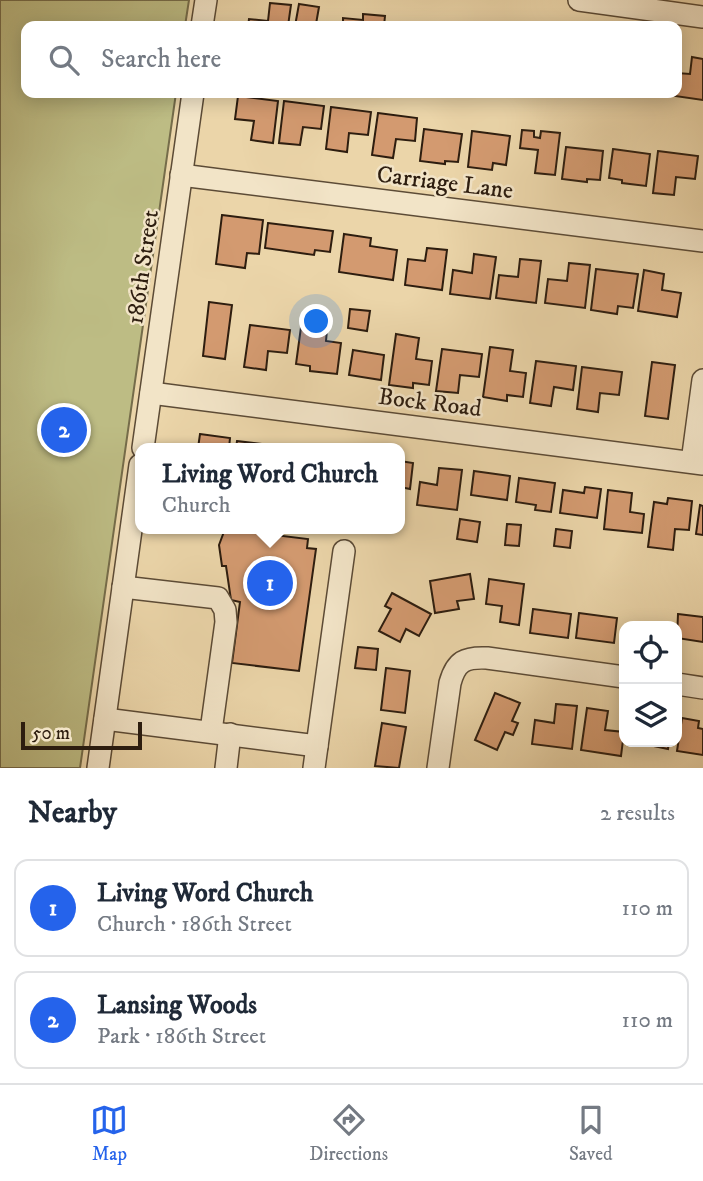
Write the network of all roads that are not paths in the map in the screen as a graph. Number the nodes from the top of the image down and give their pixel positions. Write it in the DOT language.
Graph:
graph roads {
  1 [pos="206,0"];
  2 [pos="579,0"];
  3 [pos="703,17"];
  4 [pos="203,21"];
  5 [pos="192,98"];
  6 [pos="181,175"];
  7 [pos="703,241"];
  8 [pos="703,380"];
  9 [pos="151,393"];
  10 [pos="144,443"];
  11 [pos="697,463"];
  12 [pos="135,506"];
  13 [pos="344,551"];
  14 [pos="123,587"];
  15 [pos="619,676"];
  16 [pos="682,685"];
  17 [pos="703,688"];
  18 [pos="105,719"];
  19 [pos="220,733"];
  20 [pos="317,747"];
  21 [pos="98,768"];
  22 [pos="226,768"];
  23 [pos="314,768"];
  24 [pos="438,768"];
  1 -- 4 [label="street"];
  2 -- 3 [label="street"];
  5 -- 6 [label="street, 186th Street"];
  6 -- 7 [label="street, Carriage Lane"];
  6 -- 9 [label="street, 186th Street"];
  8 -- 11 [label="street"];
  9 -- 10 [label="street, 186th Street"];
  9 -- 11 [label="street, Bock Road"];
  12 -- 14 [label="street"];
  13 -- 20 [label="street"];
  14 -- 18 [label="street"];
  14 -- 19 [label="street"];
  15 -- 24 [label="street"];
  16 -- 17 [label="street"];
  18 -- 19 [label="street"];
  18 -- 21 [label="street"];
  19 -- 20 [label="street"];
  19 -- 22 [label="street"];
  20 -- 23 [label="street"];
}
